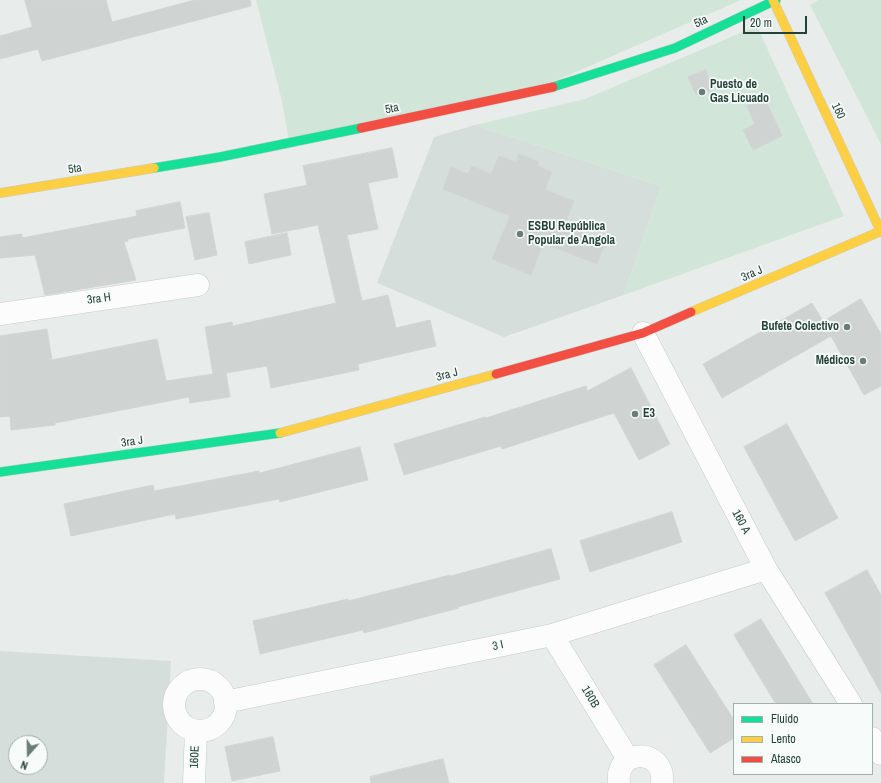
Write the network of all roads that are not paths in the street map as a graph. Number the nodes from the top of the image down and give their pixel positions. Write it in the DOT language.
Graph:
graph roads {
  1 [pos="774,0"];
  2 [pos="0,193"];
  3 [pos="881,232"];
  4 [pos="198,285"];
  5 [pos="0,314"];
  6 [pos="642,333"];
  7 [pos="0,472"];
  8 [pos="766,569"];
  9 [pos="552,635"];
  10 [pos="225,702"];
  11 [pos="851,703"];
  12 [pos="196,731"];
  13 [pos="873,740"];
  14 [pos="881,754"];
  15 [pos="628,759"];
  16 [pos="194,783"];
  17 [pos="619,783"];
  18 [pos="662,783"];
  1 -- 2 [label="street, 5ta"];
  1 -- 3 [label="street, 160"];
  3 -- 6 [label="street, 3ra J"];
  4 -- 5 [label="street, 3ra H"];
  6 -- 7 [label="street, 3ra J"];
  6 -- 8 [label="street, 160 A"];
  8 -- 9 [label="street, 3 I"];
  8 -- 11 [label="street, 160 A"];
  9 -- 10 [label="street, 3 I"];
  9 -- 15 [label="street, 160B"];
  10 -- 12 [label="street"];
  10 -- 12 [label="street"];
  12 -- 16 [label="street, 160E"];
  13 -- 14 [label="street"];
  15 -- 17 [label="street"];
  15 -- 18 [label="street"];
}
